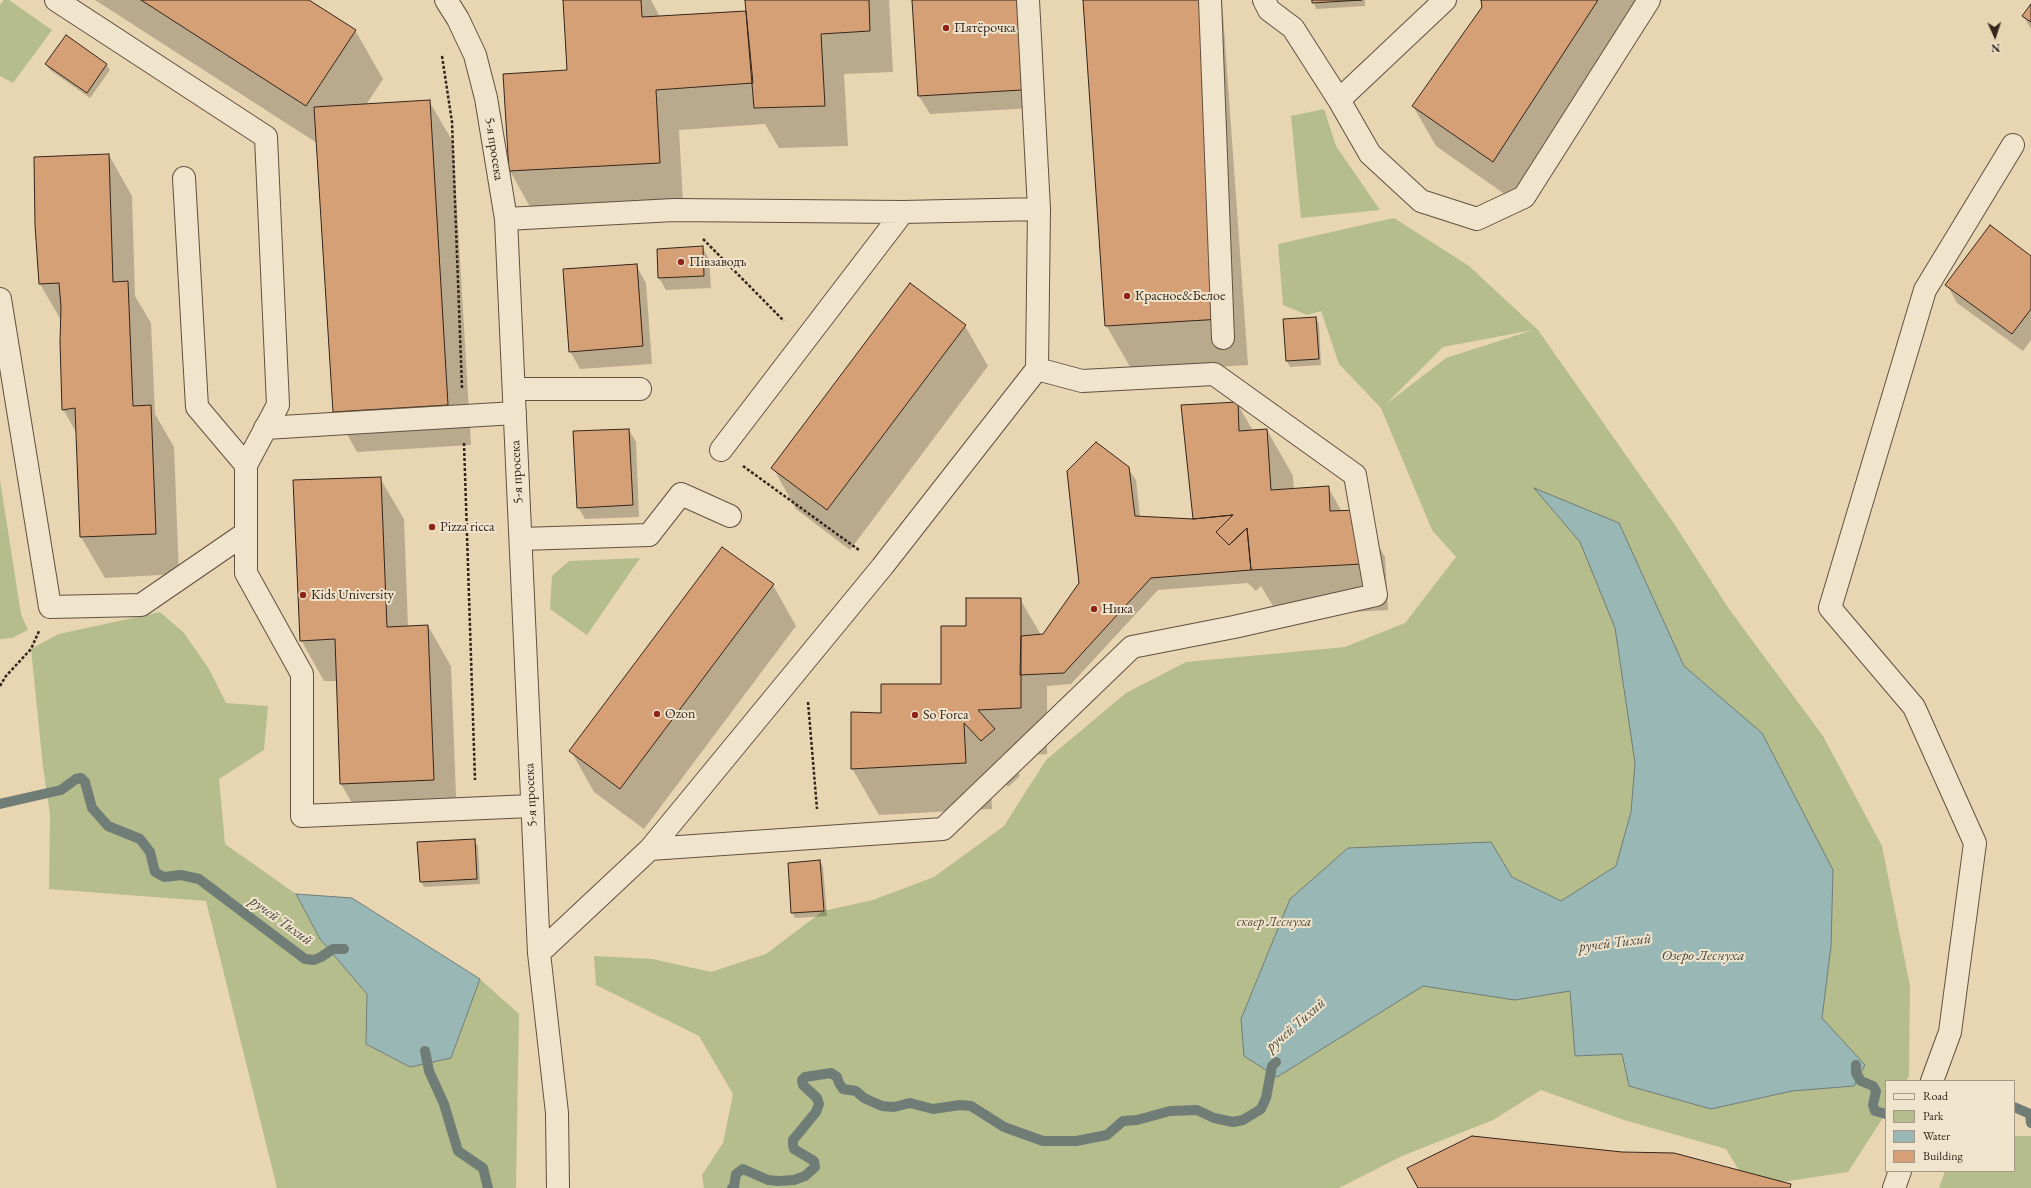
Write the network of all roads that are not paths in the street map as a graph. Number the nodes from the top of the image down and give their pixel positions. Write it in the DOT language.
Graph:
graph roads {
  1 [pos="56,0"];
  2 [pos="446,0"];
  3 [pos="1028,0"];
  4 [pos="1210,0"];
  5 [pos="1264,0"];
  6 [pos="1445,0"];
  7 [pos="1649,0"];
  8 [pos="1339,100"];
  9 [pos="2013,144"];
  10 [pos="184,178"];
  11 [pos="1039,209"];
  12 [pos="903,212"];
  13 [pos="506,219"];
  14 [pos="0,299"];
  15 [pos="1224,338"];
  16 [pos="1037,369"];
  17 [pos="514,389"];
  18 [pos="640,389"];
  19 [pos="515,413"];
  20 [pos="266,428"];
  21 [pos="721,450"];
  22 [pos="246,466"];
  23 [pos="730,516"];
  24 [pos="246,533"];
  25 [pos="521,539"];
  26 [pos="531,806"];
  27 [pos="650,848"];
  28 [pos="539,953"];
  29 [pos="1932,1080"];
  30 [pos="1900,1172"];
  31 [pos="558,1188"];
  32 [pos="1894,1188"];
  1 -- 20 [label="street"];
  2 -- 13 [label="street, 5-я просека"];
  3 -- 11 [label="street"];
  4 -- 15 [label="street"];
  5 -- 8 [label="street"];
  6 -- 8 [label="street"];
  7 -- 8 [label="street"];
  9 -- 29 [label="street"];
  10 -- 22 [label="street"];
  11 -- 12 [label="street"];
  11 -- 16 [label="street"];
  12 -- 13 [label="street"];
  12 -- 21 [label="street"];
  13 -- 17 [label="street, 5-я просека"];
  14 -- 24 [label="street"];
  16 -- 27 [label="street"];
  16 -- 27 [label="street"];
  17 -- 18 [label="street"];
  17 -- 19 [label="street, 5-я просека"];
  19 -- 20 [label="street"];
  19 -- 25 [label="street, 5-я просека"];
  20 -- 22 [label="street"];
  22 -- 24 [label="street"];
  23 -- 25 [label="street"];
  24 -- 26 [label="street"];
  25 -- 26 [label="street, 5-я просека"];
  26 -- 28 [label="street, 5-я просека"];
  27 -- 28 [label="street"];
  28 -- 31 [label="street, 5-я просека"];
  30 -- 32 [label="street"];
}
